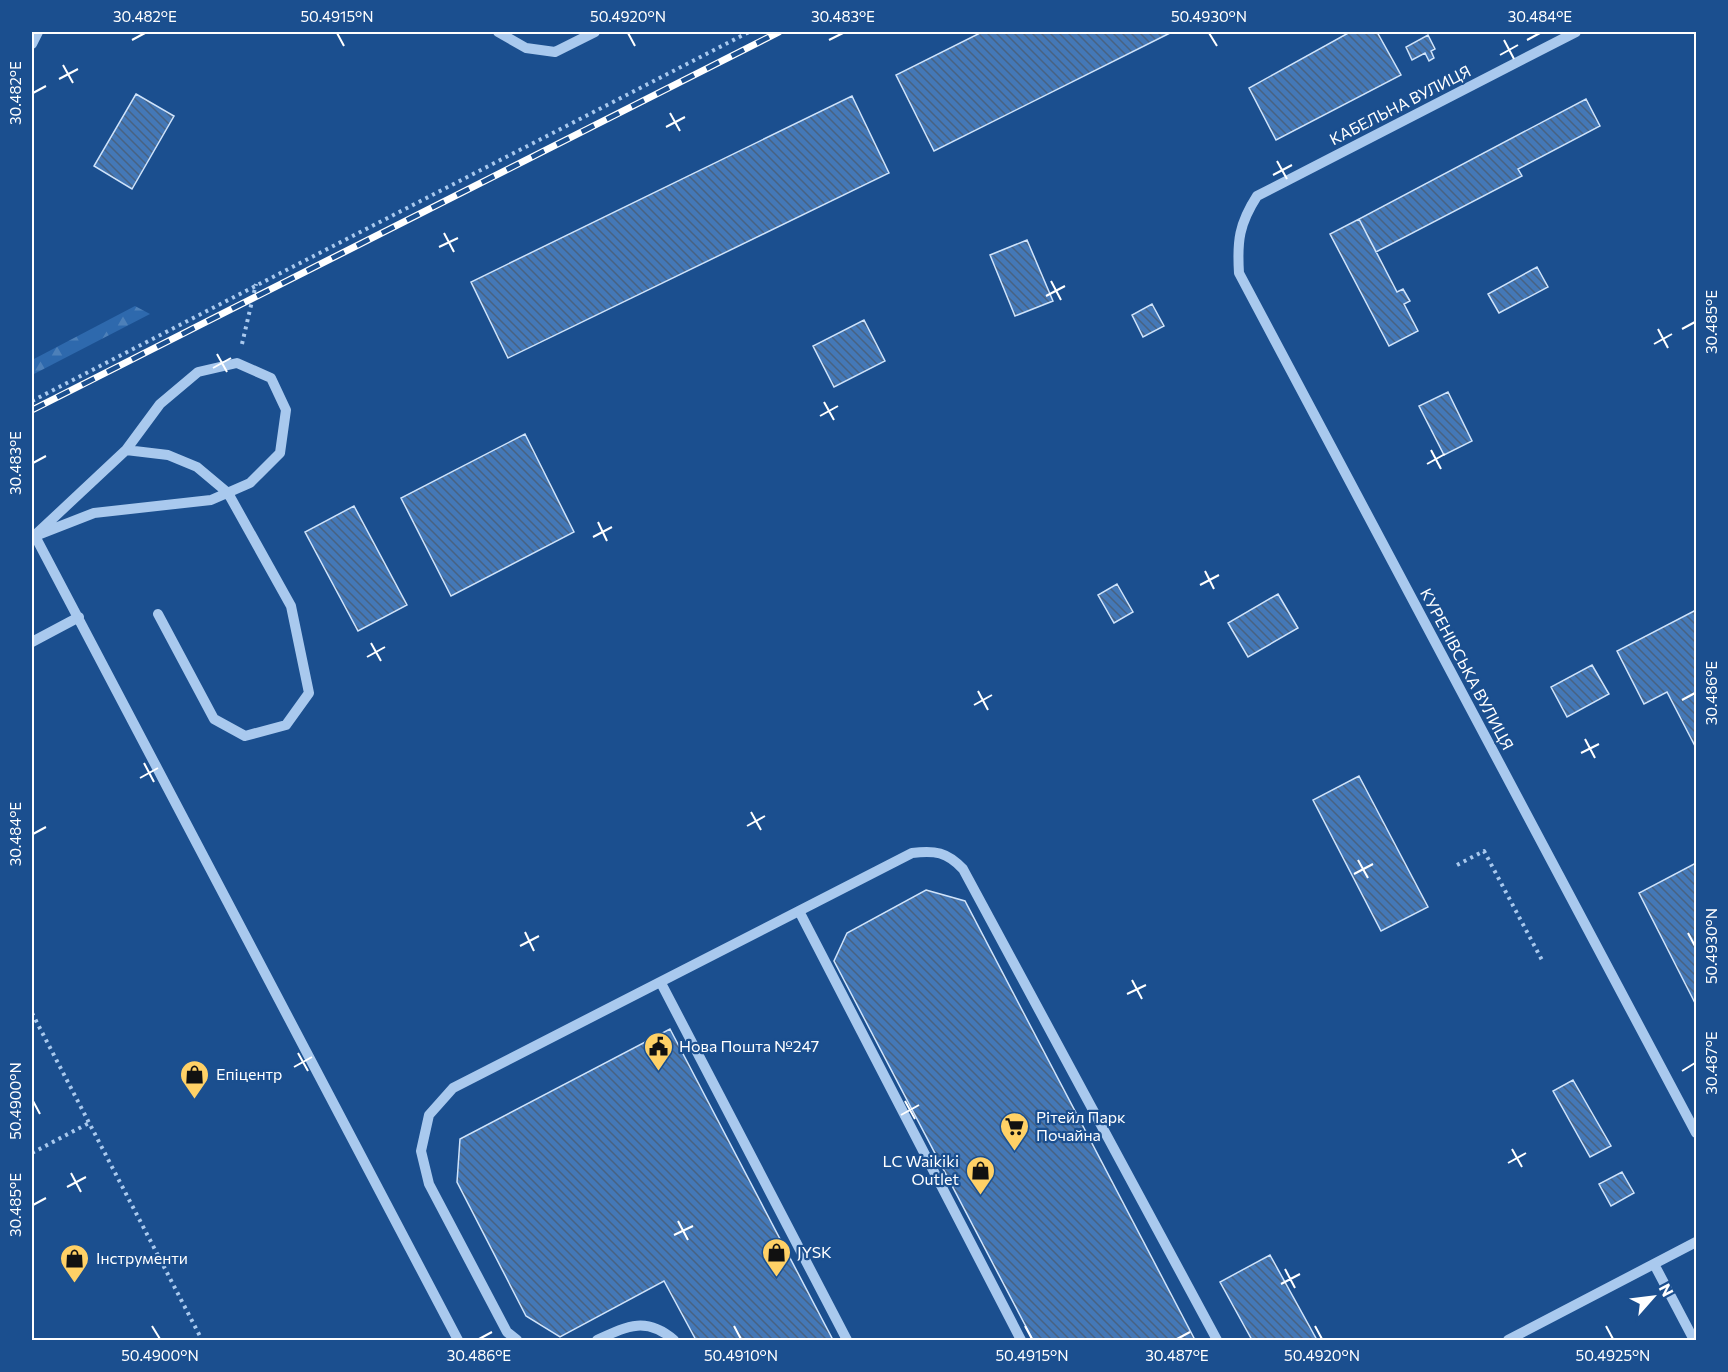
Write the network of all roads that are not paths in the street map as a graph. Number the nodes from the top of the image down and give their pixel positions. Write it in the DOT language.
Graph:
graph roads {
  1 [pos="38,32"];
  2 [pos="498,32"];
  3 [pos="595,32"];
  4 [pos="1576,32"];
  5 [pos="32,44"];
  6 [pos="1245,214"];
  7 [pos="126,450"];
  8 [pos="228,493"];
  9 [pos="33,537"];
  10 [pos="158,614"];
  11 [pos="79,617"];
  12 [pos="32,642"];
  13 [pos="799,911"];
  14 [pos="661,982"];
  15 [pos="1696,1133"];
  16 [pos="1696,1242"];
  17 [pos="1653,1264"];
  18 [pos="458,1341"];
  19 [pos="517,1341"];
  20 [pos="597,1341"];
  21 [pos="674,1341"];
  22 [pos="847,1341"];
  23 [pos="1021,1341"];
  24 [pos="1217,1341"];
  25 [pos="1508,1341"];
  26 [pos="1694,1341"];
  1 -- 5 [label="street"];
  2 -- 3 [label="street"];
  4 -- 6 [label="street, КАБЕЛЬНА ВУЛИЦЯ"];
  6 -- 15 [label="street, КУРЕНІВСЬКА ВУЛИЦЯ"];
  7 -- 8 [label="street"];
  7 -- 8 [label="street"];
  7 -- 9 [label="street"];
  8 -- 9 [label="street"];
  8 -- 10 [label="street"];
  9 -- 11 [label="street"];
  11 -- 12 [label="street"];
  11 -- 18 [label="street"];
  13 -- 14 [label="street"];
  13 -- 23 [label="street"];
  13 -- 24 [label="street"];
  14 -- 19 [label="street"];
  14 -- 22 [label="street"];
  16 -- 17 [label="street"];
  17 -- 25 [label="street"];
  17 -- 26 [label="street"];
  20 -- 21 [label="street"];
}
